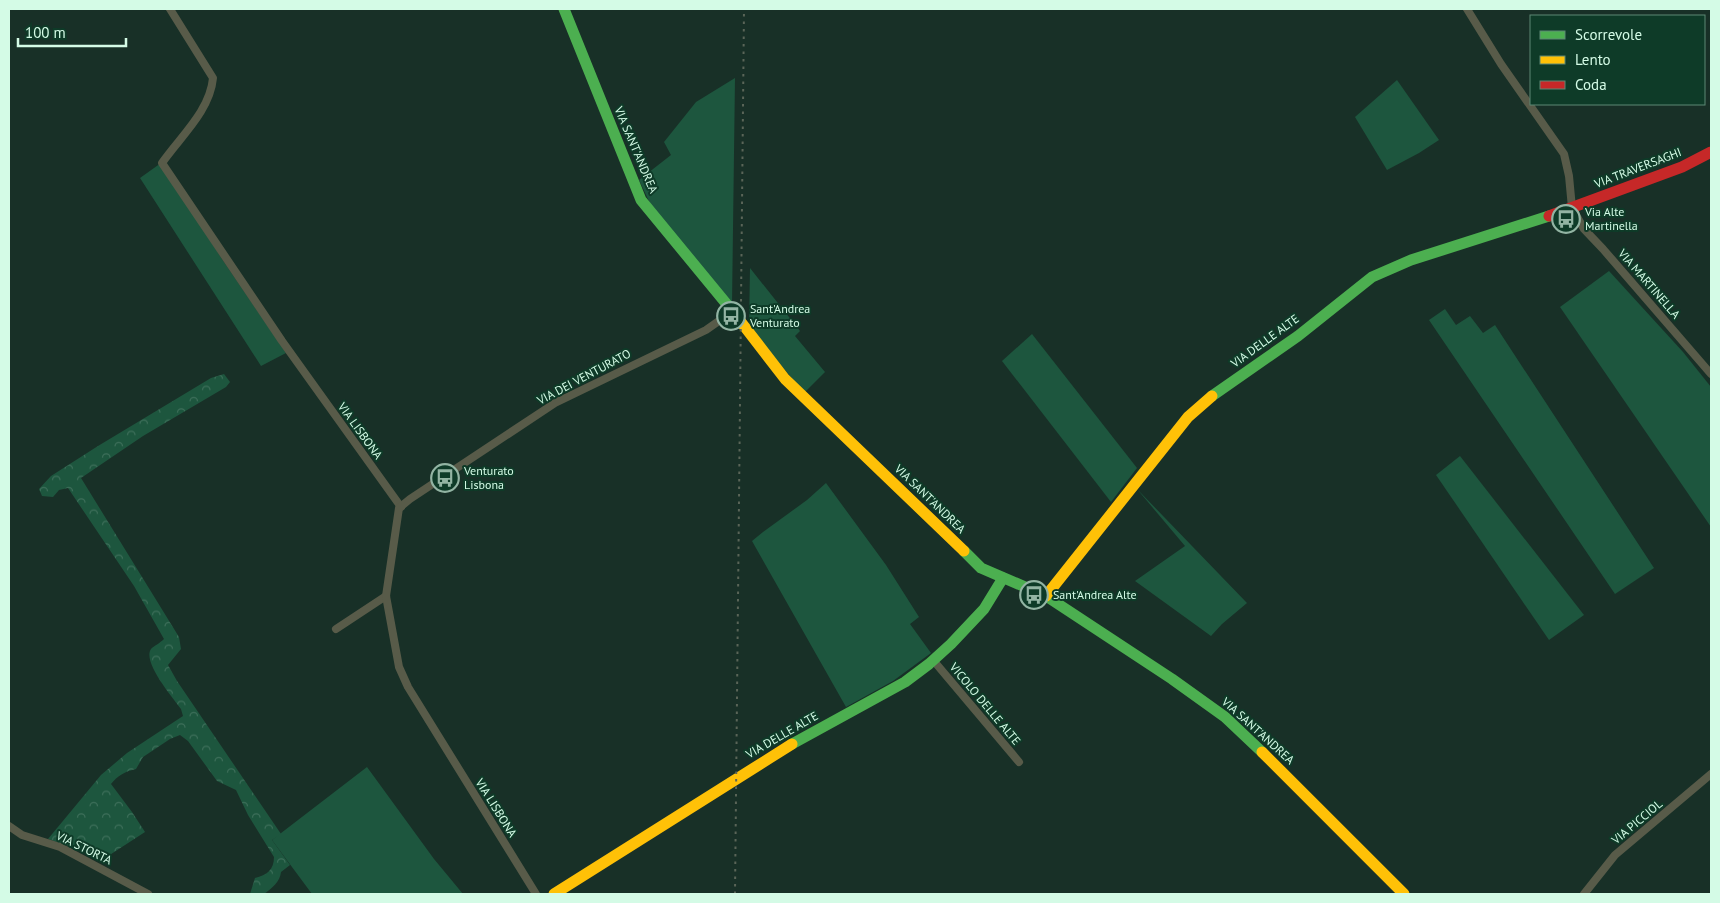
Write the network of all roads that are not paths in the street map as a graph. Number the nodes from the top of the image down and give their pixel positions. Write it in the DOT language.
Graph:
graph roads {
  1 [pos="170,9"];
  2 [pos="564,9"];
  3 [pos="1467,9"];
  4 [pos="1711,152"];
  5 [pos="1572,208"];
  6 [pos="733,311"];
  7 [pos="1711,374"];
  8 [pos="401,507"];
  9 [pos="1003,578"];
  10 [pos="386,596"];
  11 [pos="1046,596"];
  12 [pos="336,629"];
  13 [pos="933,660"];
  14 [pos="1019,762"];
  15 [pos="1711,774"];
  16 [pos="9,826"];
  17 [pos="148,894"];
  18 [pos="536,894"];
  19 [pos="554,894"];
  20 [pos="1404,894"];
  21 [pos="1584,894"];
  1 -- 8 [label="street, VIA LISBONA"];
  2 -- 6 [label="street, VIA SANT'ANDREA"];
  3 -- 5 [label="street"];
  4 -- 5 [label="street, VIA TRAVERSAGHI"];
  5 -- 7 [label="street, VIA MARTINELLA"];
  5 -- 11 [label="street, VIA DELLE ALTE"];
  6 -- 8 [label="street, VIA DEI VENTURATO"];
  6 -- 9 [label="street, VIA SANT'ANDREA"];
  8 -- 10 [label="street, VIA LISBONA"];
  9 -- 11 [label="street, VIA SANT'ANDREA"];
  9 -- 13 [label="street, VIA DELLE ALTE"];
  10 -- 12 [label="street"];
  10 -- 18 [label="street, VIA LISBONA"];
  11 -- 20 [label="street, VIA SANT'ANDREA"];
  13 -- 14 [label="street, VICOLO DELLE ALTE"];
  13 -- 19 [label="street, VIA DELLE ALTE"];
  15 -- 21 [label="street, VIA PICCIOL"];
  16 -- 17 [label="street, VIA STORTA"];
}
